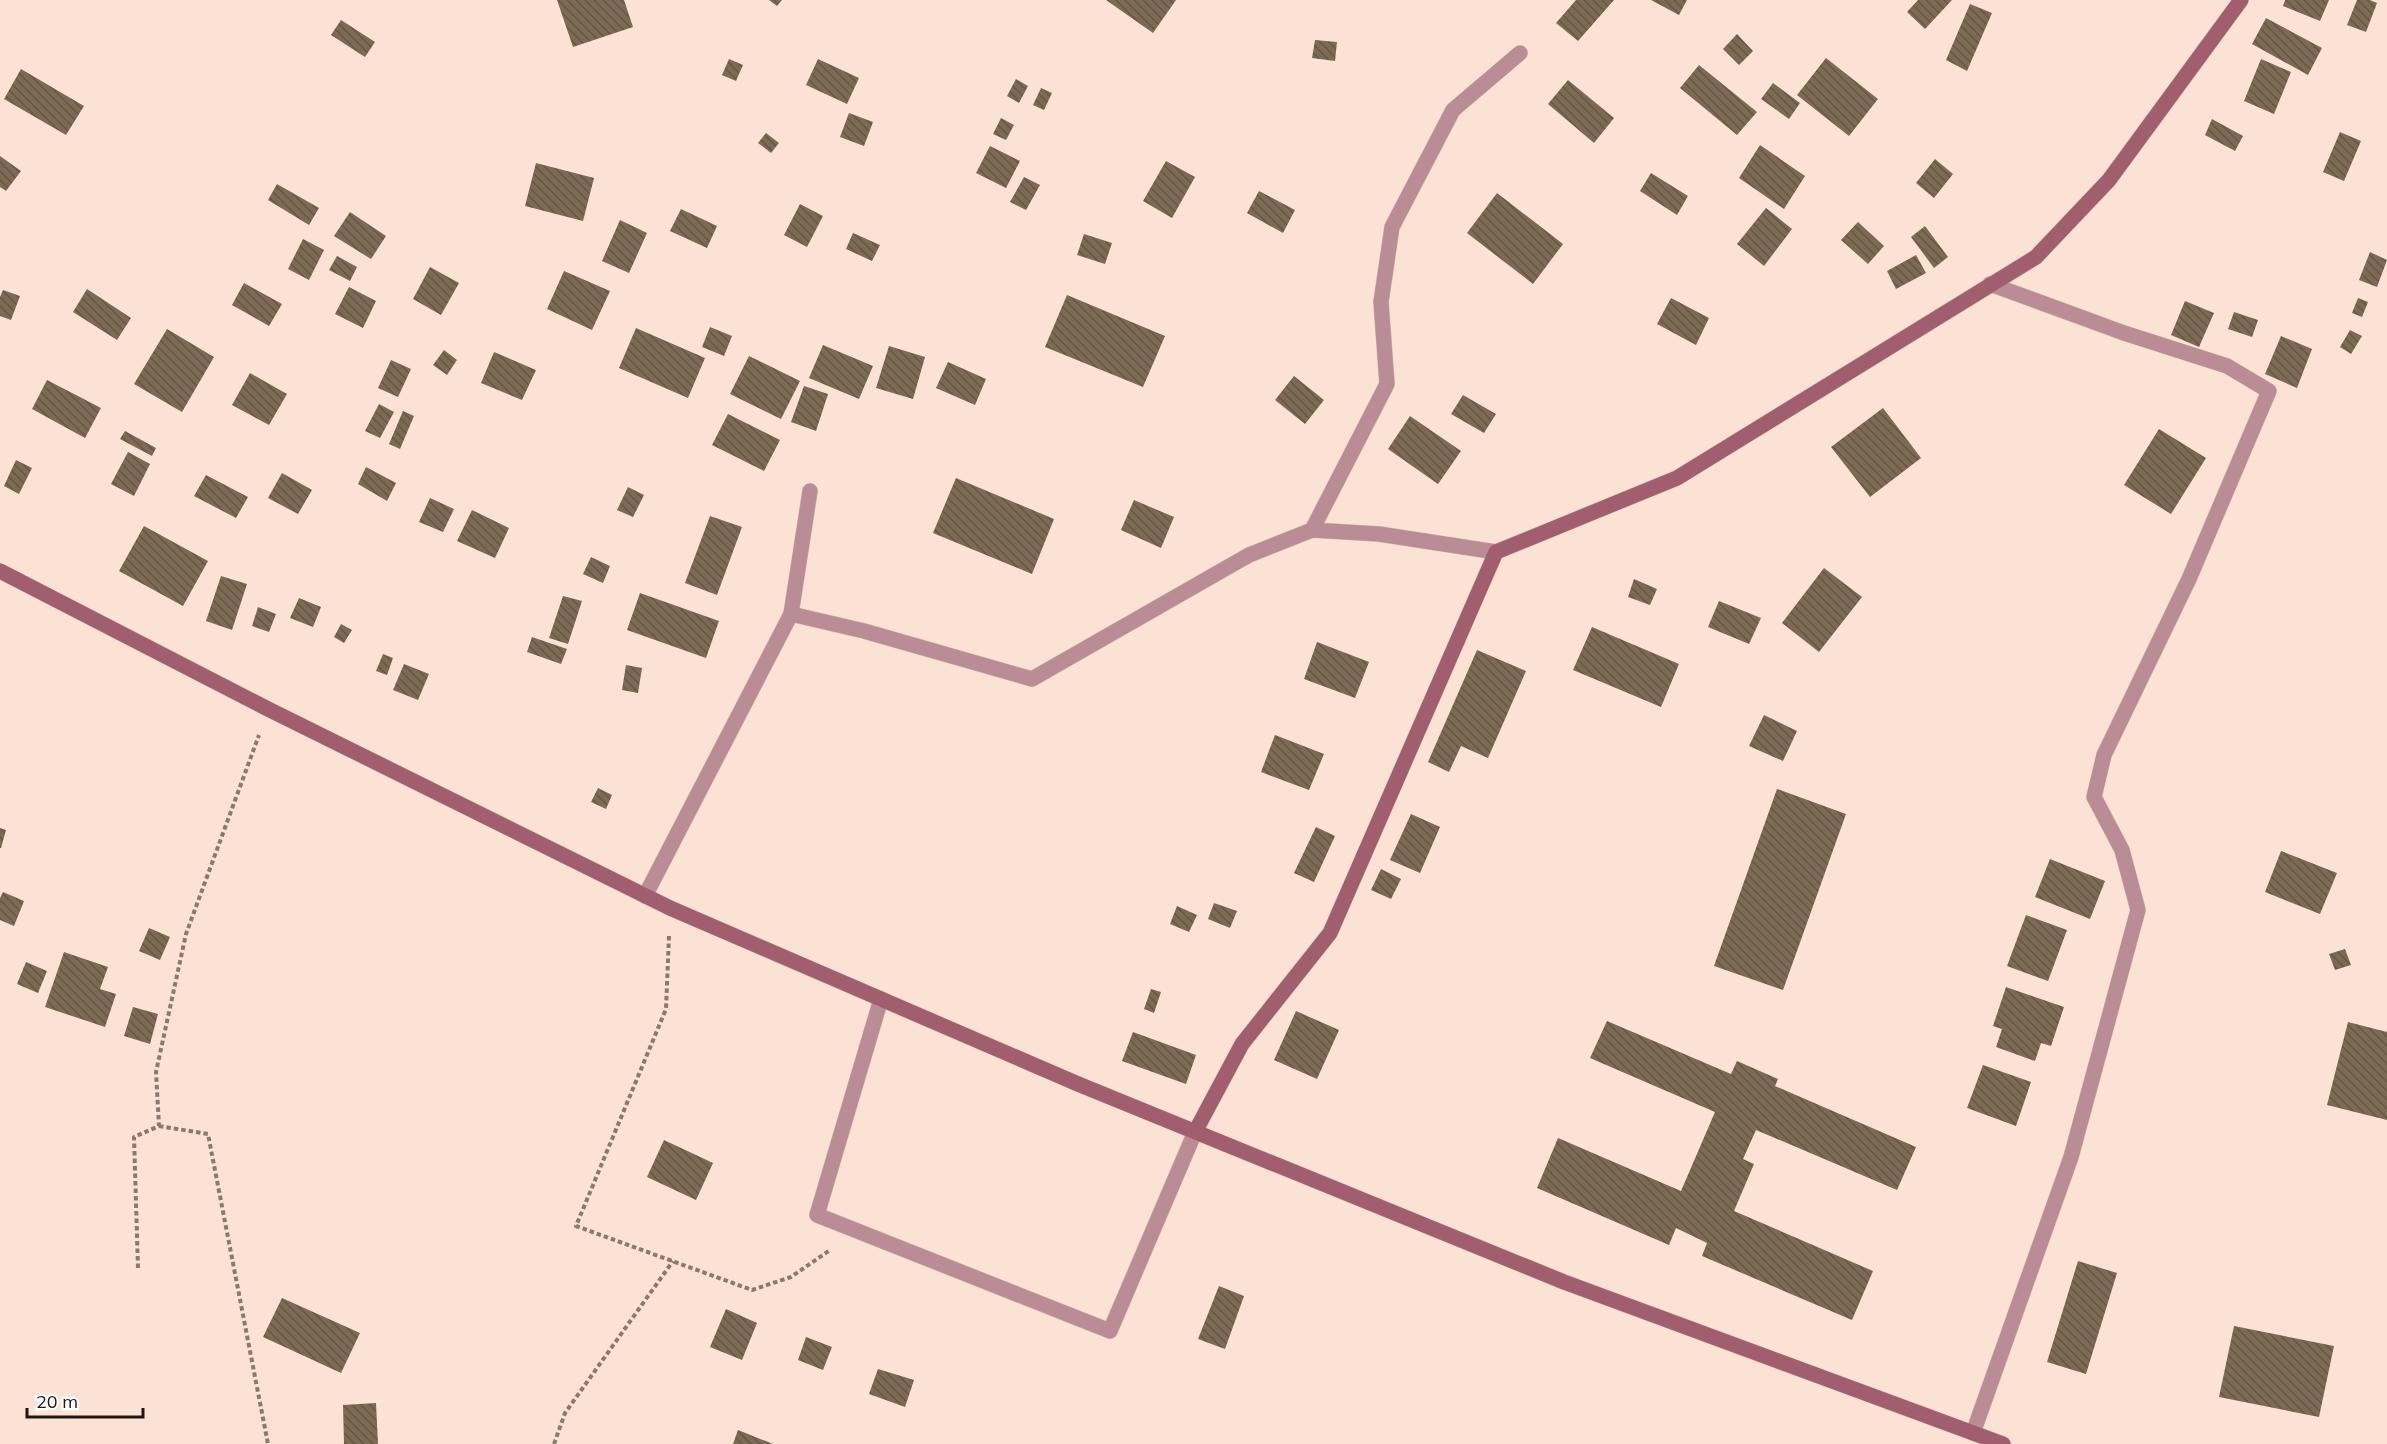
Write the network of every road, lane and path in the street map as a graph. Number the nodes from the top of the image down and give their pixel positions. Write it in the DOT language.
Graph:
graph roads {
  1 [pos="2241,0"];
  2 [pos="1520,53"];
  3 [pos="1990,284"];
  4 [pos="810,491"];
  5 [pos="1312,530"];
  6 [pos="1496,552"];
  7 [pos="0,571"];
  8 [pos="791,614"];
  9 [pos="268,709"];
  10 [pos="645,896"];
  11 [pos="670,908"];
  12 [pos="880,999"];
  13 [pos="159,1126"];
  14 [pos="1195,1132"];
  15 [pos="857,1231"];
  16 [pos="673,1261"];
  17 [pos="138,1268"];
  18 [pos="1973,1433"];
  19 [pos="268,1444"];
  20 [pos="554,1444"];
  21 [pos="2003,1444"];
  1 -- 3 [label="street"];
  2 -- 5 [label="street"];
  3 -- 6 [label="street"];
  3 -- 18 [label="street"];
  4 -- 8 [label="street"];
  5 -- 6 [label="street"];
  5 -- 8 [label="street"];
  6 -- 14 [label="street"];
  7 -- 9 [label="street"];
  8 -- 10 [label="street"];
  9 -- 10 [label="street"];
  9 -- 13 [label="path"];
  10 -- 11 [label="street"];
  11 -- 12 [label="street"];
  11 -- 16 [label="path"];
  12 -- 14 [label="street"];
  12 -- 15 [label="street"];
  13 -- 17 [label="path"];
  13 -- 19 [label="path"];
  14 -- 15 [label="street"];
  14 -- 18 [label="street"];
  15 -- 16 [label="path"];
  16 -- 20 [label="path"];
  18 -- 21 [label="street"];
}
